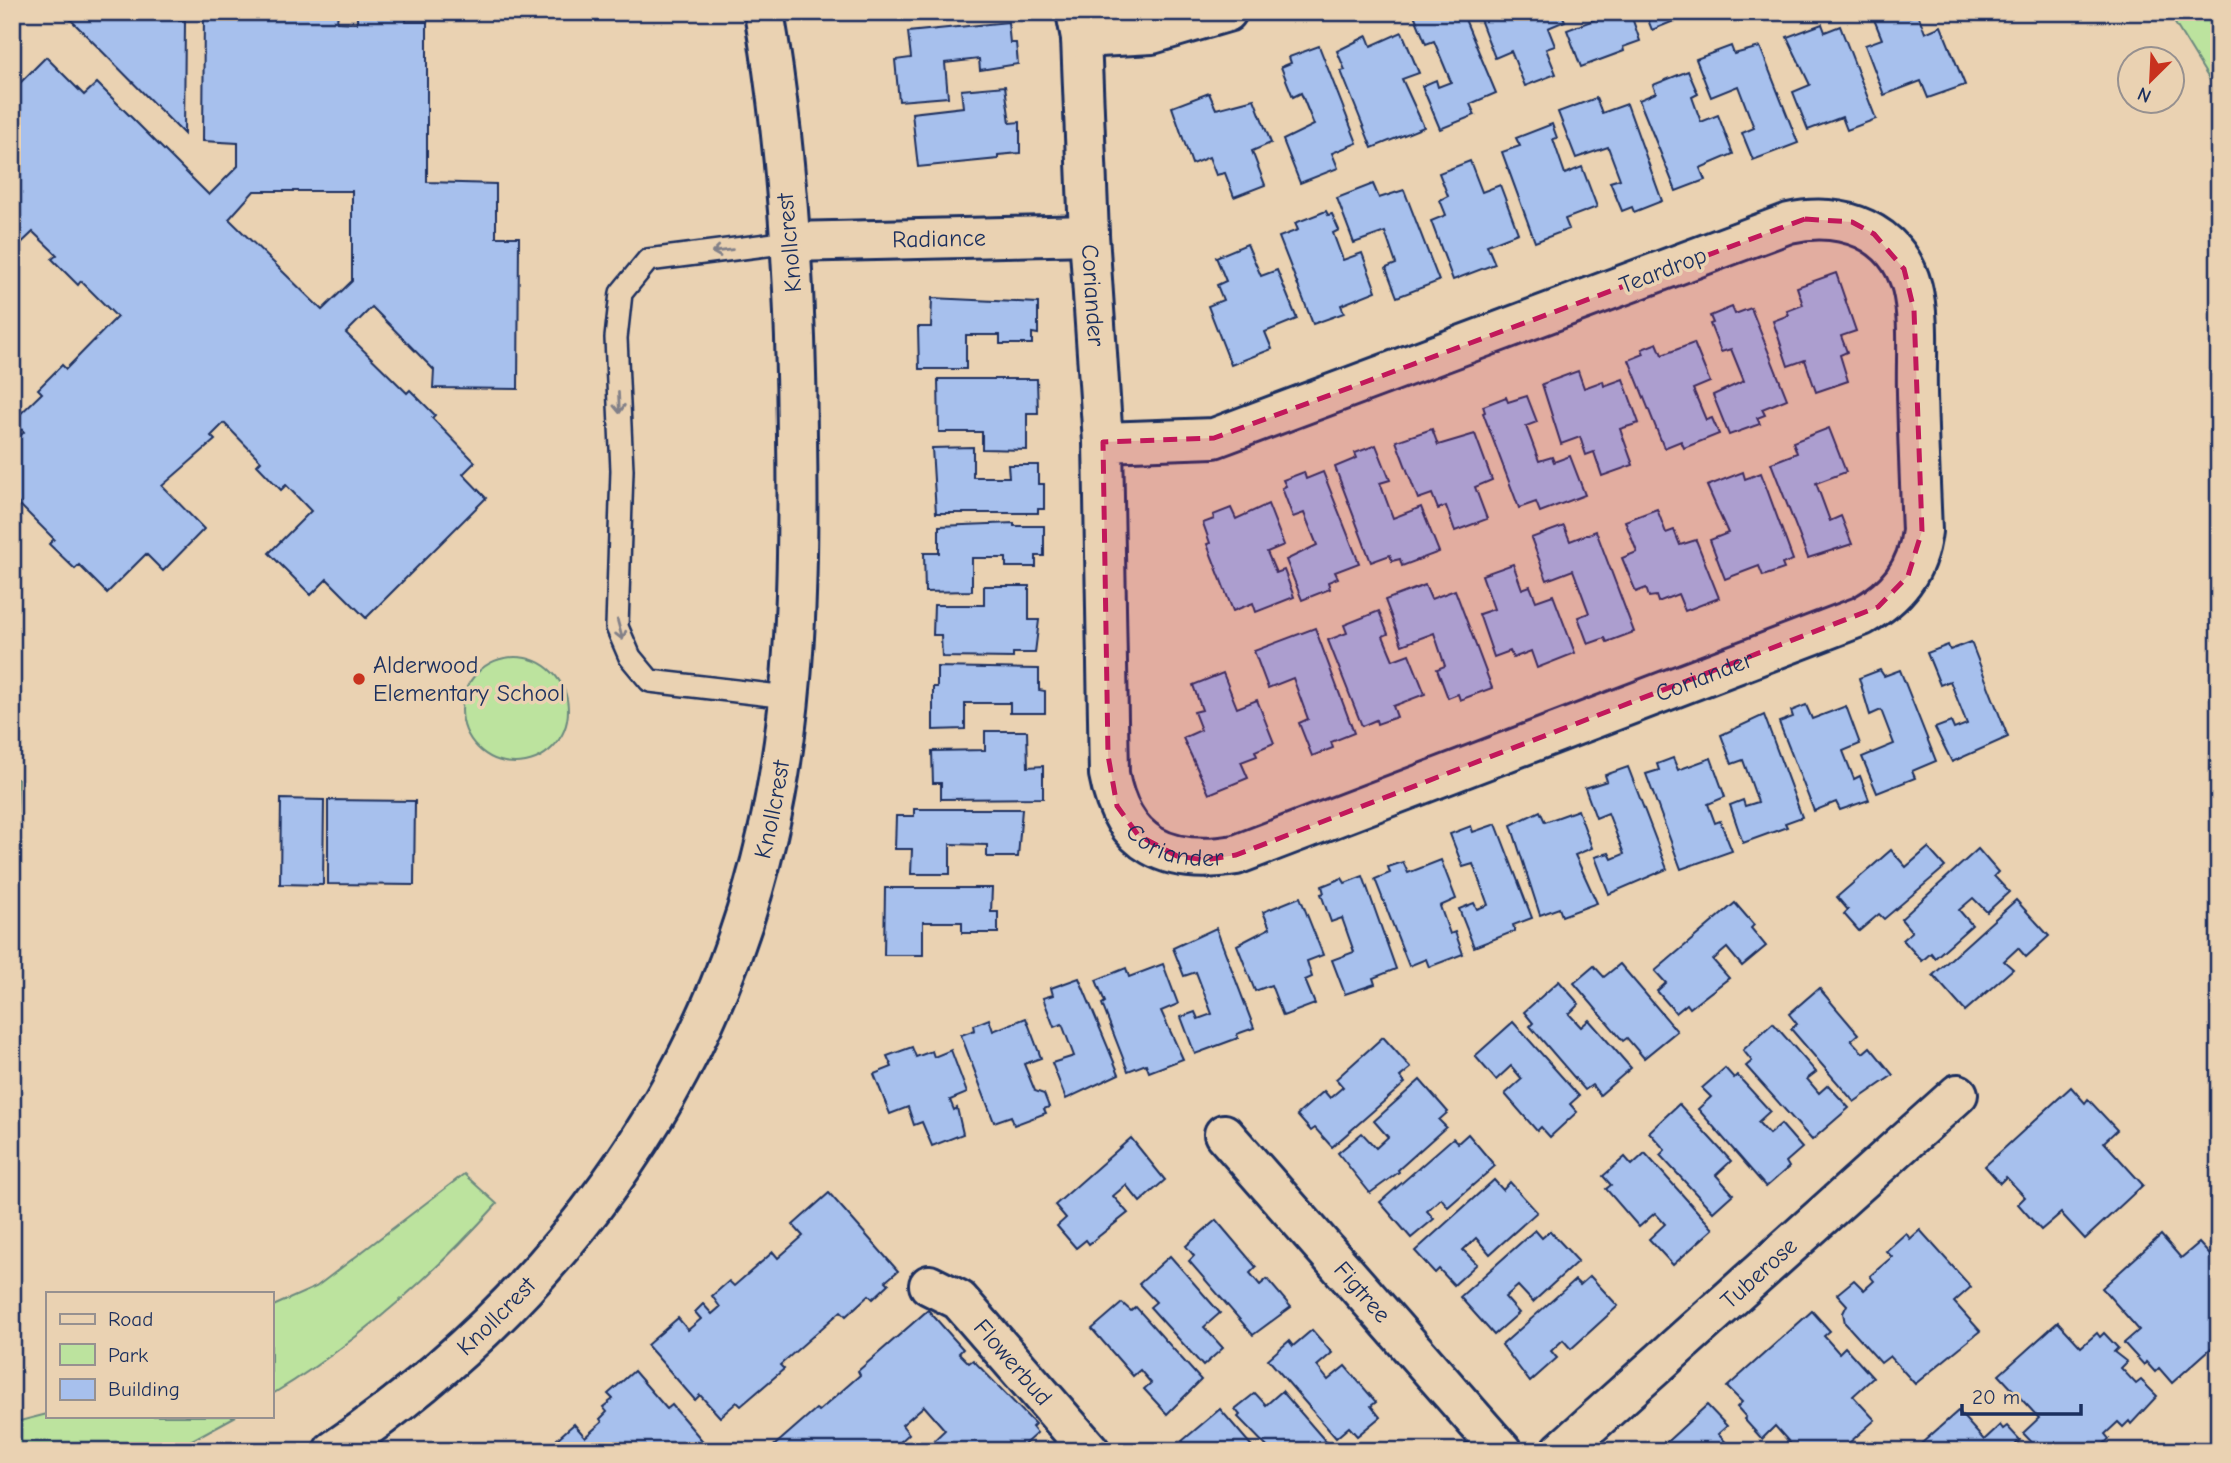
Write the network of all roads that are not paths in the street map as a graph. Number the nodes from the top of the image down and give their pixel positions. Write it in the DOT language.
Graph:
graph roads {
  1 [pos="764,12"];
  2 [pos="1227,12"];
  3 [pos="1079,25"];
  4 [pos="1089,235"];
  5 [pos="790,242"];
  6 [pos="1103,442"];
  7 [pos="1902,584"];
  8 [pos="788,697"];
  9 [pos="1958,1094"];
  10 [pos="1224,1134"];
  11 [pos="929,1284"];
  12 [pos="333,1451"];
  13 [pos="1090,1451"];
  14 [pos="1502,1451"];
  15 [pos="1561,1451"];
  1 -- 5 [label="street, Knollcrest"];
  2 -- 3 [label="street"];
  3 -- 4 [label="street, Coriander"];
  4 -- 5 [label="street, Radiance"];
  4 -- 6 [label="street, Coriander"];
  5 -- 8 [label="street, Knollcrest"];
  5 -- 8 [label="lane, one-way"];
  6 -- 7 [label="street, Teardrop"];
  6 -- 7 [label="street, Coriander"];
  8 -- 12 [label="street, Knollcrest"];
  9 -- 15 [label="street, Tuberose"];
  10 -- 14 [label="street, Figtree"];
  11 -- 13 [label="street, Flowerbud"];
}
